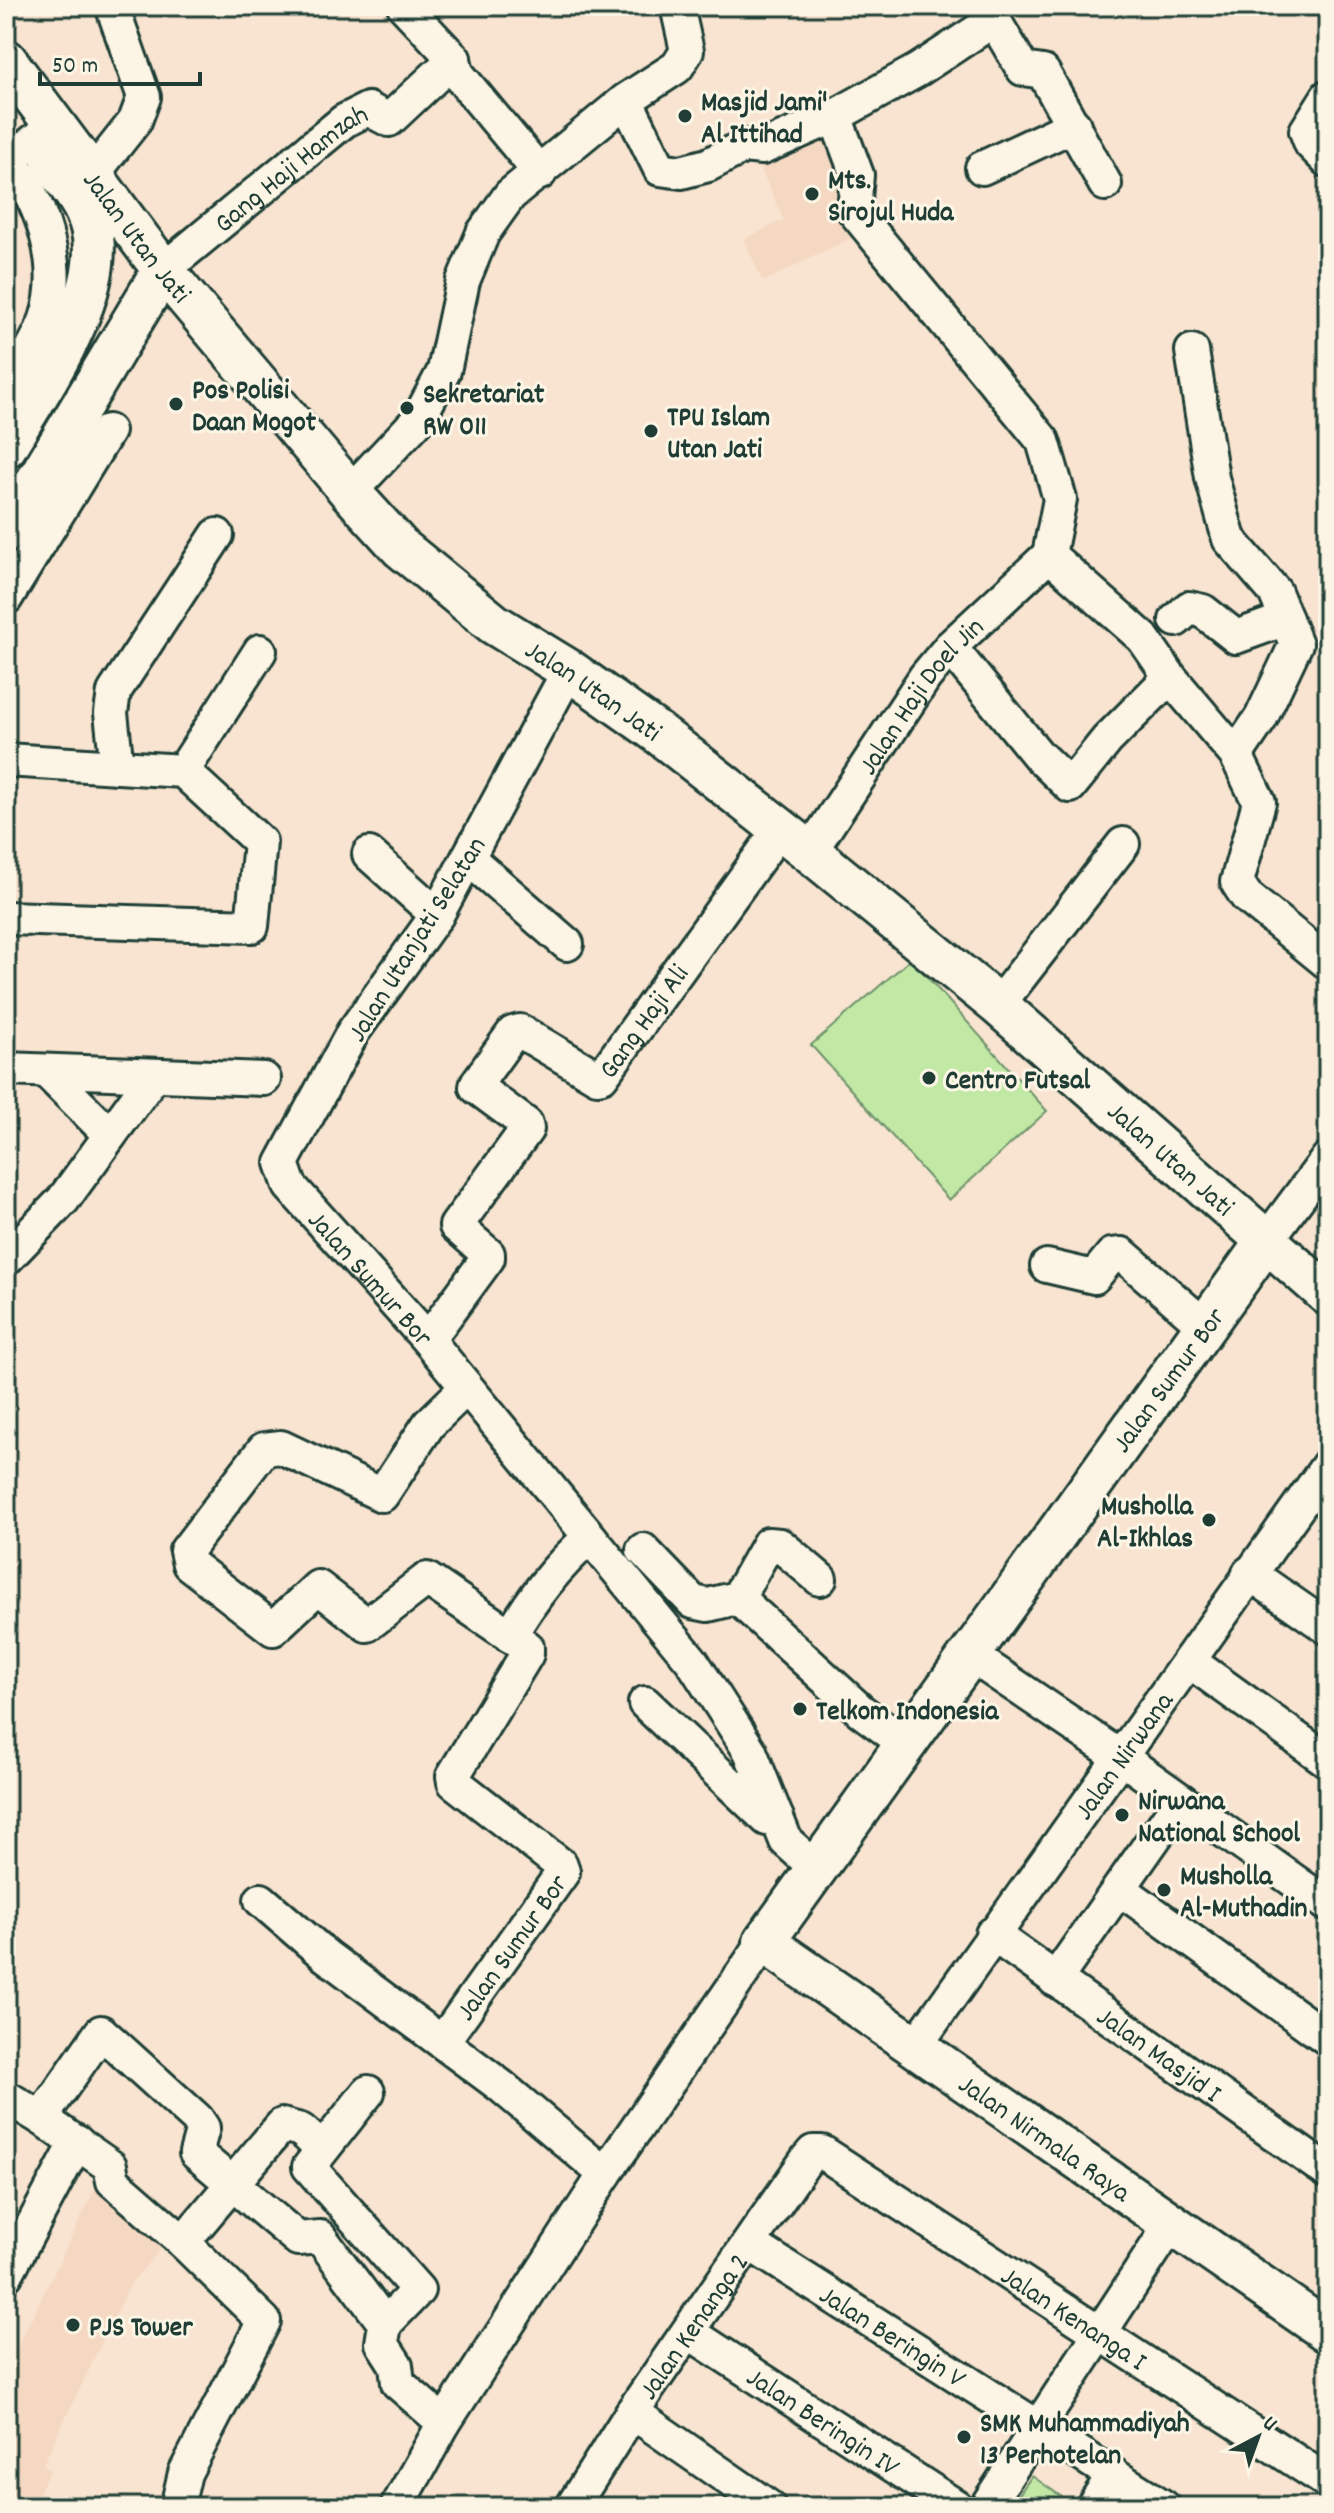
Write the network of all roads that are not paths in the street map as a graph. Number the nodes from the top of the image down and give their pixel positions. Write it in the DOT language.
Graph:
graph roads {
  1 [pos="112,6"];
  2 [pos="404,6"];
  3 [pos="677,6"];
  4 [pos="989,13"];
  5 [pos="454,59"];
  6 [pos="6,60"];
  7 [pos="1328,96"];
  8 [pos="626,100"];
  9 [pos="6,102"];
  10 [pos="835,116"];
  11 [pos="1074,125"];
  12 [pos="17,152"];
  13 [pos="1328,161"];
  14 [pos="982,168"];
  15 [pos="540,173"];
  16 [pos="93,174"];
  17 [pos="1105,184"];
  18 [pos="163,270"];
  19 [pos="190,303"];
  20 [pos="142,305"];
  21 [pos="1192,351"];
  22 [pos="6,389"];
  23 [pos="108,431"];
  24 [pos="6,447"];
  25 [pos="350,492"];
  26 [pos="6,532"];
  27 [pos="217,535"];
  28 [pos="1049,555"];
  29 [pos="6,598"];
  30 [pos="1286,619"];
  31 [pos="1176,620"];
  32 [pos="950,647"];
  33 [pos="260,651"];
  34 [pos="569,670"];
  35 [pos="1170,677"];
  36 [pos="1236,755"];
  37 [pos="6,760"];
  38 [pos="117,767"];
  39 [pos="183,771"];
  40 [pos="795,840"];
  41 [pos="1123,844"];
  42 [pos="369,854"];
  43 [pos="468,858"];
  44 [pos="437,915"];
  45 [pos="6,918"];
  46 [pos="567,944"];
  47 [pos="1328,963"];
  48 [pos="998,1005"];
  49 [pos="6,1069"];
  50 [pos="46,1071"];
  51 [pos="154,1075"];
  52 [pos="264,1079"];
  53 [pos="110,1135"];
  54 [pos="1328,1158"];
  55 [pos="282,1163"];
  56 [pos="1245,1221"];
  57 [pos="6,1259"];
  58 [pos="1047,1266"];
  59 [pos="1238,1280"];
  60 [pos="1314,1283"];
  61 [pos="1192,1315"];
  62 [pos="428,1340"];
  63 [pos="466,1388"];
  64 [pos="1323,1480"];
  65 [pos="590,1537"];
  66 [pos="643,1550"];
  67 [pos="1249,1573"];
  68 [pos="820,1579"];
  69 [pos="741,1597"];
  70 [pos="1328,1628"];
  71 [pos="510,1636"];
  72 [pos="970,1655"];
  73 [pos="1189,1661"];
  74 [pos="645,1703"];
  75 [pos="883,1728"];
  76 [pos="1119,1756"];
  77 [pos="1328,1761"];
  78 [pos="1181,1800"];
  79 [pos="796,1846"];
  80 [pos="1120,1889"];
  81 [pos="261,1900"];
  82 [pos="1328,1905"];
  83 [pos="992,1934"];
  84 [pos="764,1942"];
  85 [pos="1055,1980"];
  86 [pos="1328,2039"];
  87 [pos="443,2041"];
  88 [pos="916,2045"];
  89 [pos="368,2092"];
  90 [pos="6,2097"];
  91 [pos="41,2118"];
  92 [pos="77,2142"];
  93 [pos="321,2148"];
  94 [pos="822,2152"];
  95 [pos="601,2171"];
  96 [pos="1328,2172"];
  97 [pos="232,2186"];
  98 [pos="1172,2223"];
  99 [pos="183,2242"];
  100 [pos="750,2244"];
  101 [pos="6,2275"];
  102 [pos="385,2324"];
  103 [pos="1103,2332"];
  104 [pos="1328,2332"];
  105 [pos="690,2333"];
  106 [pos="632,2412"];
  107 [pos="440,2420"];
  108 [pos="1039,2426"];
  109 [pos="1114,2475"];
  110 [pos="1328,2482"];
  111 [pos="177,2507"];
  112 [pos="397,2507"];
  113 [pos="572,2507"];
  114 [pos="769,2507"];
  115 [pos="957,2507"];
  116 [pos="986,2507"];
  117 [pos="1092,2507"];
  118 [pos="1164,2507"];
  1 -- 16 [label="street"];
  2 -- 5 [label="street"];
  3 -- 8 [label="street"];
  4 -- 10 [label="street"];
  4 -- 11 [label="street"];
  5 -- 15 [label="street"];
  5 -- 18 [label="street, Gang Haji Hamzah"];
  6 -- 16 [label="main road, Jalan Utan Jati"];
  7 -- 13 [label="street"];
  8 -- 10 [label="street"];
  8 -- 15 [label="street"];
  9 -- 12 [label="main road, Jalan Utan Jati"];
  10 -- 28 [label="street"];
  11 -- 14 [label="street"];
  11 -- 17 [label="street"];
  12 -- 22 [label="street"];
  12 -- 24 [label="main road, Jalan Utan Jati"];
  15 -- 25 [label="street"];
  16 -- 18 [label="main road, Jalan Utan Jati"];
  18 -- 19 [label="main road, Jalan Utan Jati"];
  18 -- 20 [label="main road"];
  19 -- 20 [label="main road"];
  19 -- 25 [label="main road, Jalan Utan Jati"];
  20 -- 26 [label="main road"];
  21 -- 30 [label="street"];
  23 -- 29 [label="street"];
  25 -- 34 [label="main road, Jalan Utan Jati"];
  27 -- 38 [label="street"];
  28 -- 32 [label="street, Jalan Haji Doel Jin"];
  28 -- 35 [label="street"];
  30 -- 31 [label="street"];
  30 -- 36 [label="street"];
  32 -- 35 [label="street"];
  32 -- 40 [label="street, Jalan Haji Doel Jin"];
  33 -- 39 [label="street"];
  34 -- 40 [label="main road, Jalan Utan Jati"];
  34 -- 43 [label="street, Jalan Utanjati Selatan"];
  35 -- 36 [label="street"];
  36 -- 47 [label="street"];
  37 -- 38 [label="street"];
  38 -- 39 [label="street"];
  39 -- 45 [label="street"];
  40 -- 48 [label="main road, Jalan Utan Jati"];
  40 -- 62 [label="street, Gang Haji Ali"];
  41 -- 48 [label="street"];
  42 -- 44 [label="street"];
  43 -- 44 [label="street, Jalan Utanjati Selatan"];
  43 -- 46 [label="street"];
  44 -- 55 [label="street, Jalan Utanjati Selatan"];
  48 -- 56 [label="main road, Jalan Utan Jati"];
  49 -- 50 [label="street"];
  50 -- 51 [label="street"];
  50 -- 53 [label="street"];
  51 -- 52 [label="street"];
  51 -- 53 [label="street"];
  53 -- 57 [label="street"];
  54 -- 56 [label="street"];
  55 -- 62 [label="street, Jalan Sumur Bor"];
  56 -- 59 [label="main road, Jalan Sumur Bor"];
  56 -- 60 [label="main road, Jalan Utan Jati"];
  58 -- 61 [label="street"];
  59 -- 60 [label="main road"];
  59 -- 61 [label="main road, Jalan Sumur Bor"];
  61 -- 72 [label="main road, Jalan Sumur Bor"];
  62 -- 63 [label="street, Jalan Sumur Bor"];
  63 -- 65 [label="street, Jalan Sumur Bor"];
  63 -- 71 [label="street"];
  64 -- 67 [label="street, Jalan Nirwana"];
  65 -- 71 [label="street"];
  65 -- 79 [label="street, Jalan Sumur Bor"];
  66 -- 69 [label="street"];
  67 -- 70 [label="street"];
  67 -- 73 [label="street, Jalan Nirwana"];
  68 -- 69 [label="street"];
  69 -- 75 [label="street"];
  71 -- 87 [label="street, Jalan Sumur Bor"];
  72 -- 75 [label="main road, Jalan Sumur Bor"];
  72 -- 76 [label="street"];
  73 -- 76 [label="street, Jalan Nirwana"];
  73 -- 77 [label="street"];
  74 -- 79 [label="street"];
  75 -- 79 [label="main road, Jalan Sumur Bor"];
  76 -- 78 [label="street"];
  76 -- 83 [label="street, Jalan Nirwana"];
  78 -- 80 [label="street"];
  78 -- 82 [label="street"];
  79 -- 84 [label="main road, Jalan Sumur Bor"];
  80 -- 85 [label="street"];
  80 -- 86 [label="street"];
  81 -- 87 [label="street, Jalan Sumur Bor"];
  83 -- 85 [label="street, Jalan Masjid I"];
  83 -- 88 [label="street, Jalan Nirwana"];
  84 -- 88 [label="main road, Jalan Nirmala Raya"];
  84 -- 95 [label="street, Jalan Sumur Bor"];
  85 -- 96 [label="street, Jalan Masjid I"];
  87 -- 95 [label="street, Jalan Sumur Bor"];
  88 -- 98 [label="main road, Jalan Nirmala Raya"];
  89 -- 93 [label="street"];
  90 -- 91 [label="street"];
  91 -- 92 [label="street"];
  91 -- 97 [label="street"];
  92 -- 99 [label="street"];
  92 -- 101 [label="street"];
  93 -- 97 [label="street"];
  93 -- 102 [label="street"];
  94 -- 100 [label="street, Jalan Kenanga 2"];
  94 -- 103 [label="street, Jalan Kenanga I"];
  95 -- 107 [label="street, Jalan Sumur Bor"];
  97 -- 99 [label="street"];
  97 -- 102 [label="street"];
  98 -- 103 [label="street"];
  98 -- 104 [label="main road, Jalan Nirmala Raya"];
  99 -- 111 [label="street"];
  100 -- 105 [label="street, Jalan Kenanga 2"];
  100 -- 108 [label="street, Jalan Beringin V"];
  102 -- 107 [label="street"];
  103 -- 108 [label="street"];
  103 -- 110 [label="street, Jalan Kenanga I"];
  105 -- 106 [label="street, Jalan Kenanga 2"];
  105 -- 115 [label="street, Jalan Beringin IV"];
  106 -- 113 [label="street, Jalan Kenanga 2"];
  106 -- 114 [label="street"];
  107 -- 112 [label="street, Jalan Sumur Bor"];
  108 -- 109 [label="street, Jalan Beringin V"];
  108 -- 116 [label="street"];
  109 -- 117 [label="street"];
  109 -- 118 [label="street, Jalan Beringin V"];
}
